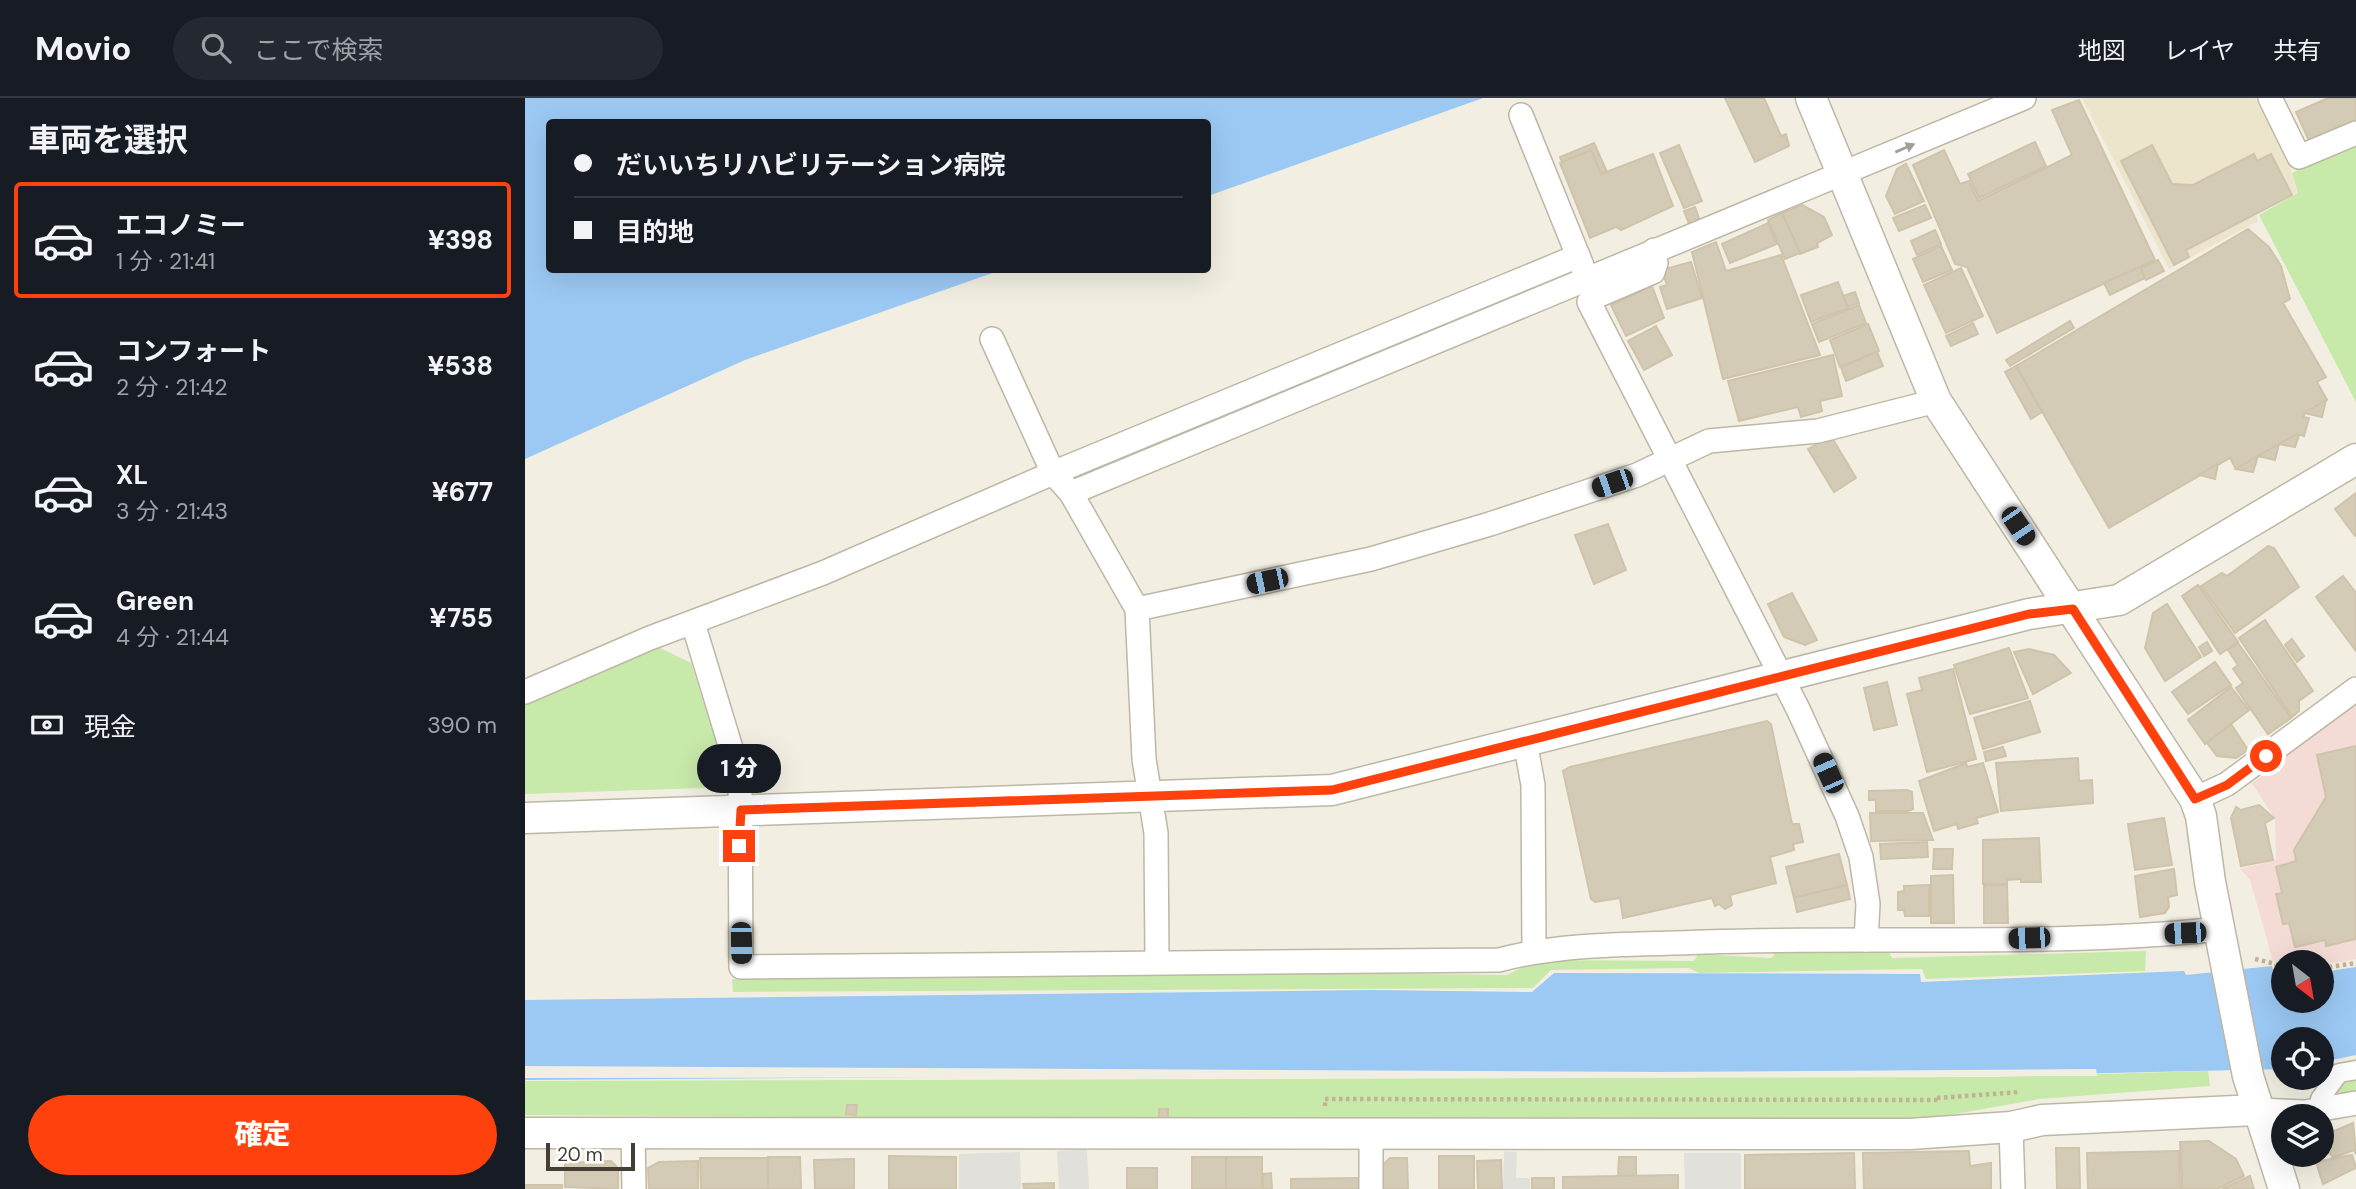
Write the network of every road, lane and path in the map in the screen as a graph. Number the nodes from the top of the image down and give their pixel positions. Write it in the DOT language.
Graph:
graph roads {
  1 [pos="1811,98"];
  2 [pos="2024,98"];
  3 [pos="2270,98"];
  4 [pos="1521,115"];
  5 [pos="2356,133"];
  6 [pos="1843,174"];
  7 [pos="1654,250"];
  8 [pos="1582,267"];
  9 [pos="992,338"];
  10 [pos="1936,401"];
  11 [pos="1670,458"];
  12 [pos="2356,459"];
  13 [pos="1053,473"];
  14 [pos="1071,493"];
  15 [pos="1137,609"];
  16 [pos="2073,609"];
  17 [pos="693,622"];
  18 [pos="1780,676"];
  19 [pos="2356,689"];
  20 [pos="525,691"];
  21 [pos="1525,741"];
  22 [pos="1149,797"];
  23 [pos="2195,799"];
  24 [pos="741,810"];
  25 [pos="525,818"];
  26 [pos="2220,929"];
  27 [pos="1866,940"];
  28 [pos="1534,951"];
  29 [pos="1157,962"];
  30 [pos="2241,962"];
  31 [pos="2356,963"];
  32 [pos="2271,964"];
  33 [pos="2335,966"];
  34 [pos="2356,1070"];
  35 [pos="2320,1099"];
  36 [pos="2356,1103"];
  37 [pos="2257,1110"];
  38 [pos="2011,1127"];
  39 [pos="525,1133"];
  40 [pos="633,1133"];
  41 [pos="1371,1134"];
  42 [pos="633,1189"];
  43 [pos="1371,1189"];
  44 [pos="2013,1189"];
  45 [pos="2284,1189"];
  1 -- 6 [label="street"];
  6 -- 2 [label="street, one-way"];
  3 -- 5 [label="street"];
  4 -- 8 [label="street"];
  6 -- 7 [label="street"];
  6 -- 10 [label="street"];
  7 -- 8 [label="street"];
  7 -- 11 [label="street"];
  8 -- 13 [label="street"];
  8 -- 14 [label="street"];
  9 -- 13 [label="street"];
  10 -- 11 [label="street"];
  10 -- 16 [label="street"];
  11 -- 15 [label="street"];
  11 -- 18 [label="street"];
  12 -- 16 [label="street"];
  13 -- 14 [label="street"];
  13 -- 17 [label="street"];
  14 -- 15 [label="street"];
  15 -- 22 [label="street"];
  16 -- 18 [label="street"];
  16 -- 23 [label="street"];
  17 -- 20 [label="street"];
  17 -- 24 [label="street"];
  18 -- 21 [label="street"];
  18 -- 27 [label="street"];
  19 -- 23 [label="street"];
  21 -- 22 [label="street"];
  21 -- 28 [label="street"];
  22 -- 24 [label="street"];
  22 -- 29 [label="street"];
  23 -- 26 [label="street"];
  24 -- 25 [label="street"];
  24 -- 29 [label="street"];
  26 -- 27 [label="street"];
  26 -- 30 [label="street"];
  27 -- 28 [label="street"];
  28 -- 29 [label="street"];
  30 -- 32 [label="path"];
  30 -- 37 [label="street"];
  31 -- 33 [label="path"];
  34 -- 35 [label="street"];
  36 -- 37 [label="street"];
  37 -- 38 [label="street"];
  37 -- 45 [label="street"];
  38 -- 41 [label="street"];
  38 -- 44 [label="street"];
  39 -- 40 [label="street"];
  40 -- 41 [label="street"];
  40 -- 42 [label="street"];
  41 -- 43 [label="street"];
}
